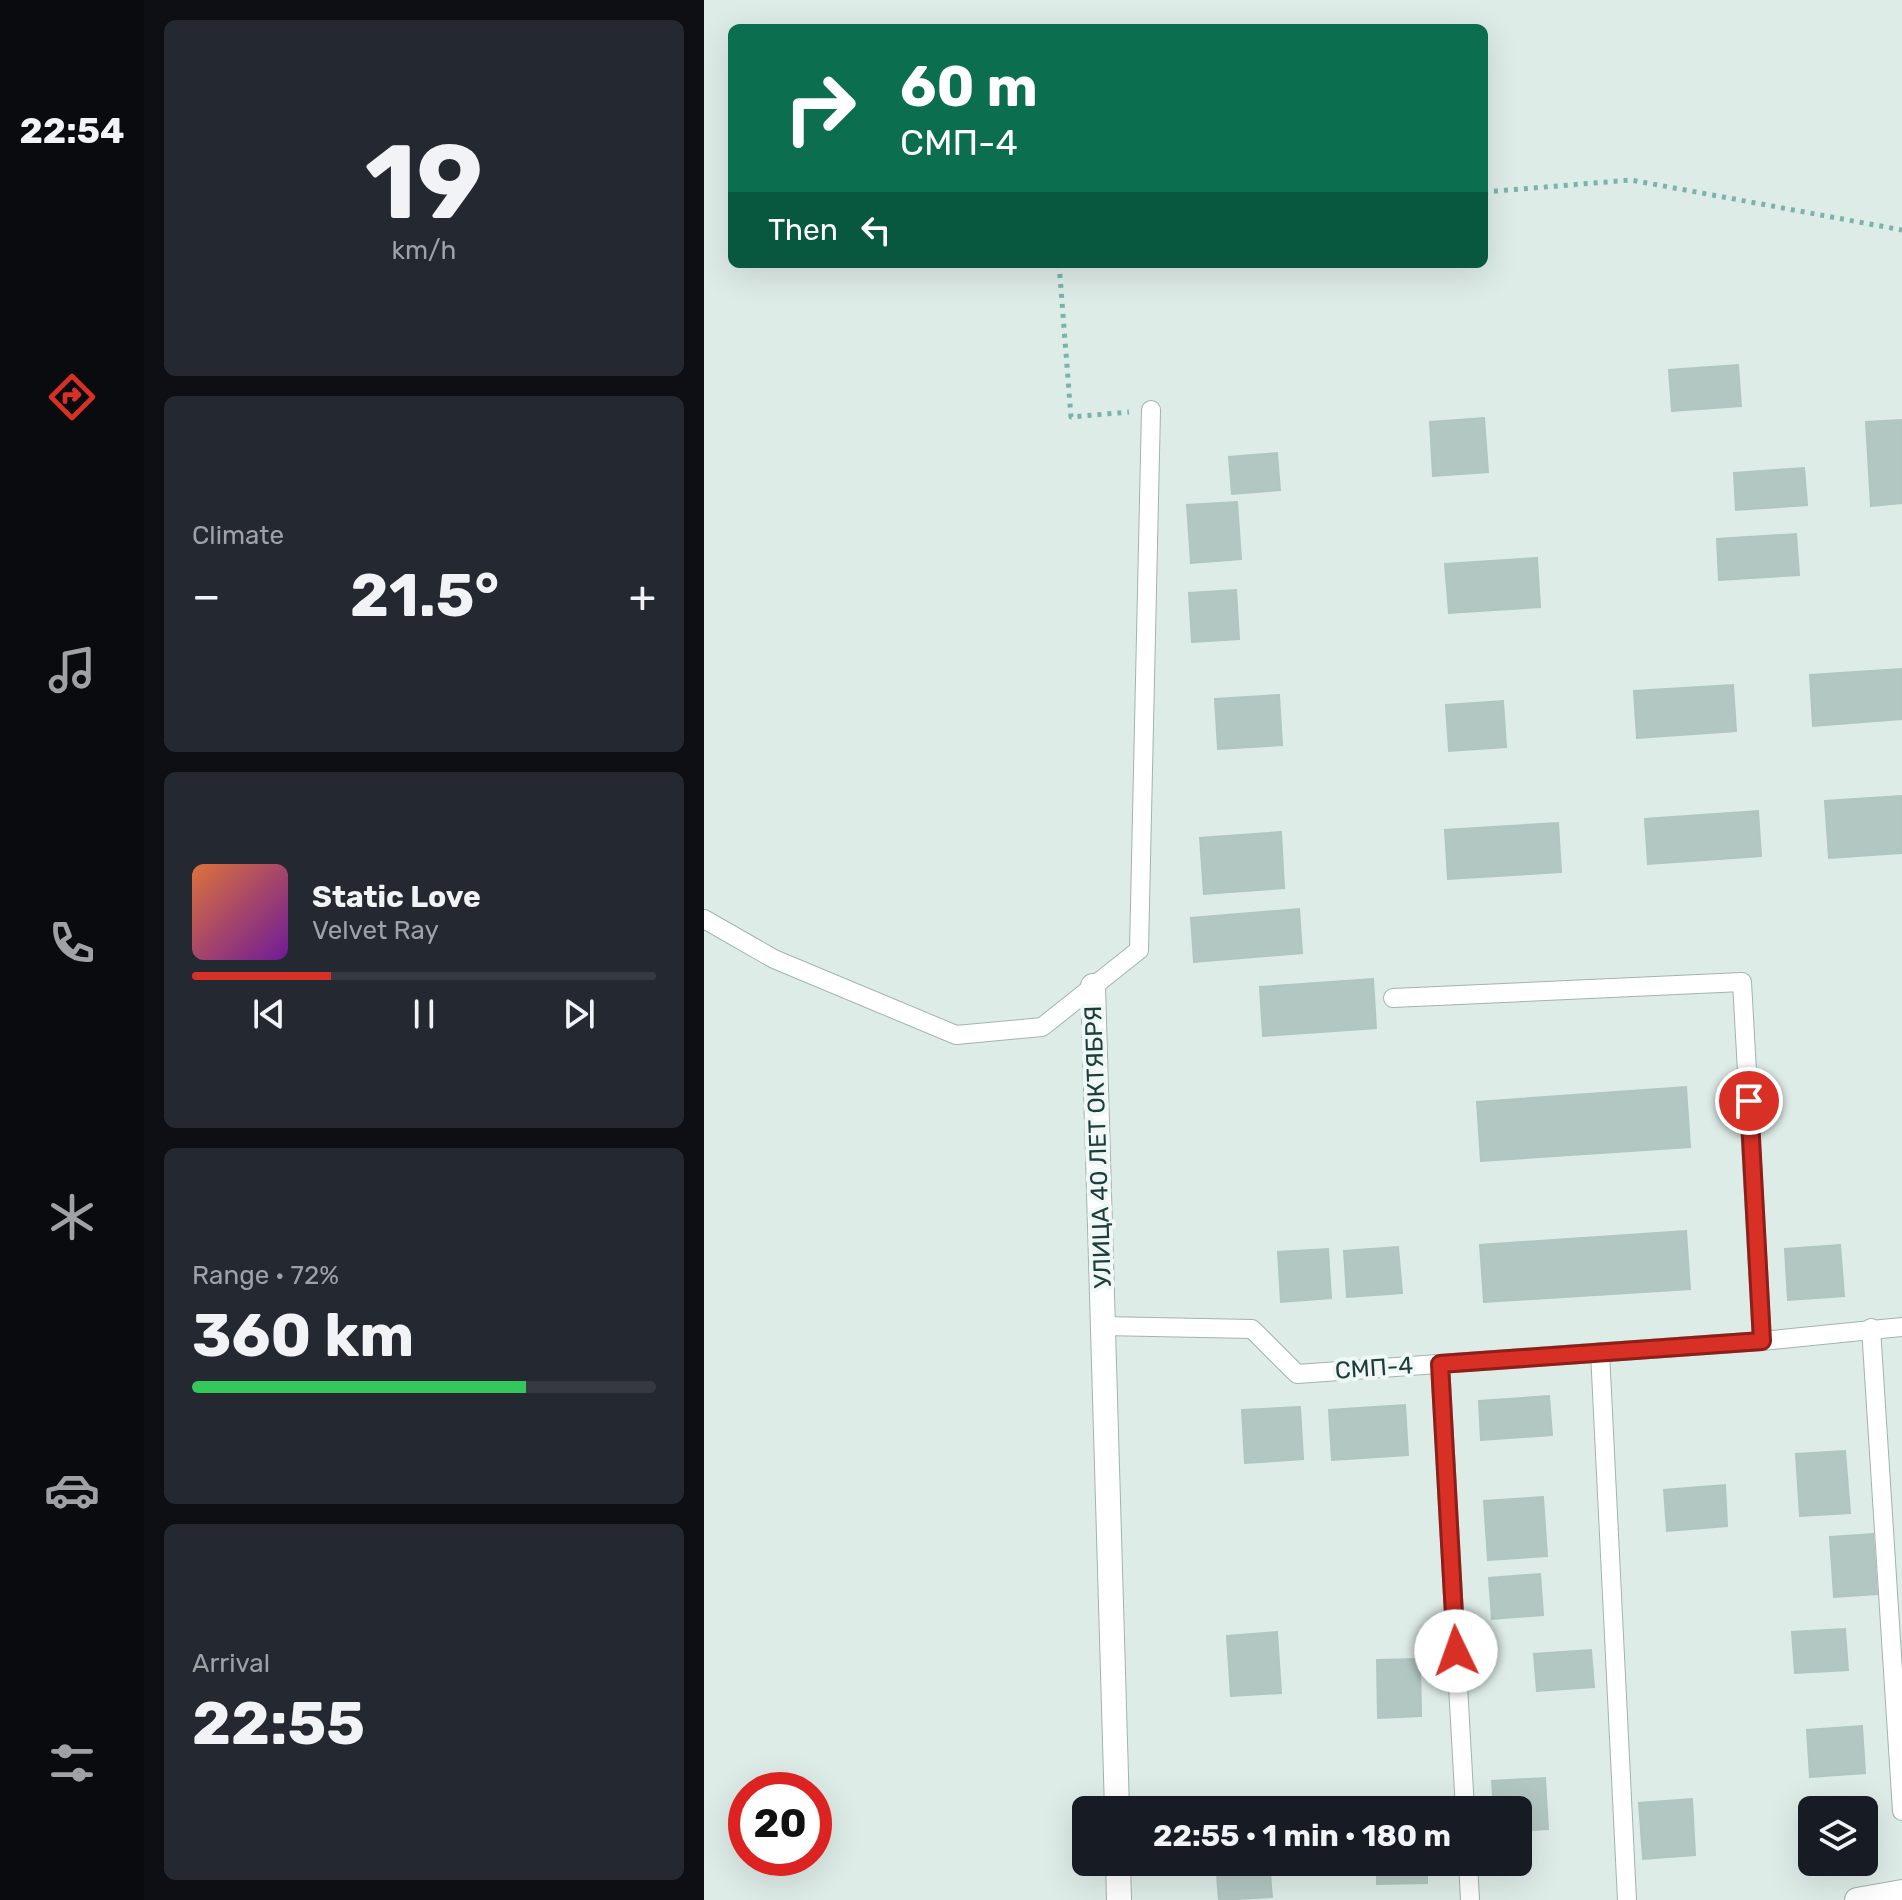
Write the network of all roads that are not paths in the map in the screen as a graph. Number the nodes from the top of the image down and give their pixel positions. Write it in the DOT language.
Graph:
graph roads {
  1 [pos="1151,410"];
  2 [pos="704,919"];
  3 [pos="1093,986"];
  4 [pos="1393,998"];
  5 [pos="1103,1326"];
  6 [pos="1902,1327"];
  7 [pos="1871,1328"];
  8 [pos="1762,1341"];
  9 [pos="1600,1352"];
  10 [pos="1440,1364"];
  11 [pos="1117,1796"];
  12 [pos="1464,1796"];
  13 [pos="1902,1811"];
  14 [pos="1118,1876"];
  15 [pos="1469,1876"];
  16 [pos="1902,1892"];
  17 [pos="1119,1900"];
  18 [pos="1470,1900"];
  19 [pos="1627,1900"];
  20 [pos="1857,1900"];
  1 -- 3 [label="lane, УЛИЦА 40 ЛЕТ ОКТЯБРЯ"];
  2 -- 3 [label="lane"];
  3 -- 5 [label="street, УЛИЦА 40 ЛЕТ ОКТЯБРЯ"];
  4 -- 8 [label="lane"];
  5 -- 10 [label="lane, СМП-4"];
  5 -- 11 [label="street, УЛИЦА 40 ЛЕТ ОКТЯБРЯ"];
  6 -- 7 [label="lane, СМП-4"];
  7 -- 8 [label="lane, СМП-4"];
  7 -- 13 [label="lane"];
  8 -- 9 [label="lane, СМП-4"];
  9 -- 10 [label="lane, СМП-4"];
  9 -- 19 [label="lane"];
  10 -- 12 [label="lane"];
  14 -- 17 [label="street"];
  15 -- 18 [label="lane"];
  16 -- 20 [label="street"];
}
